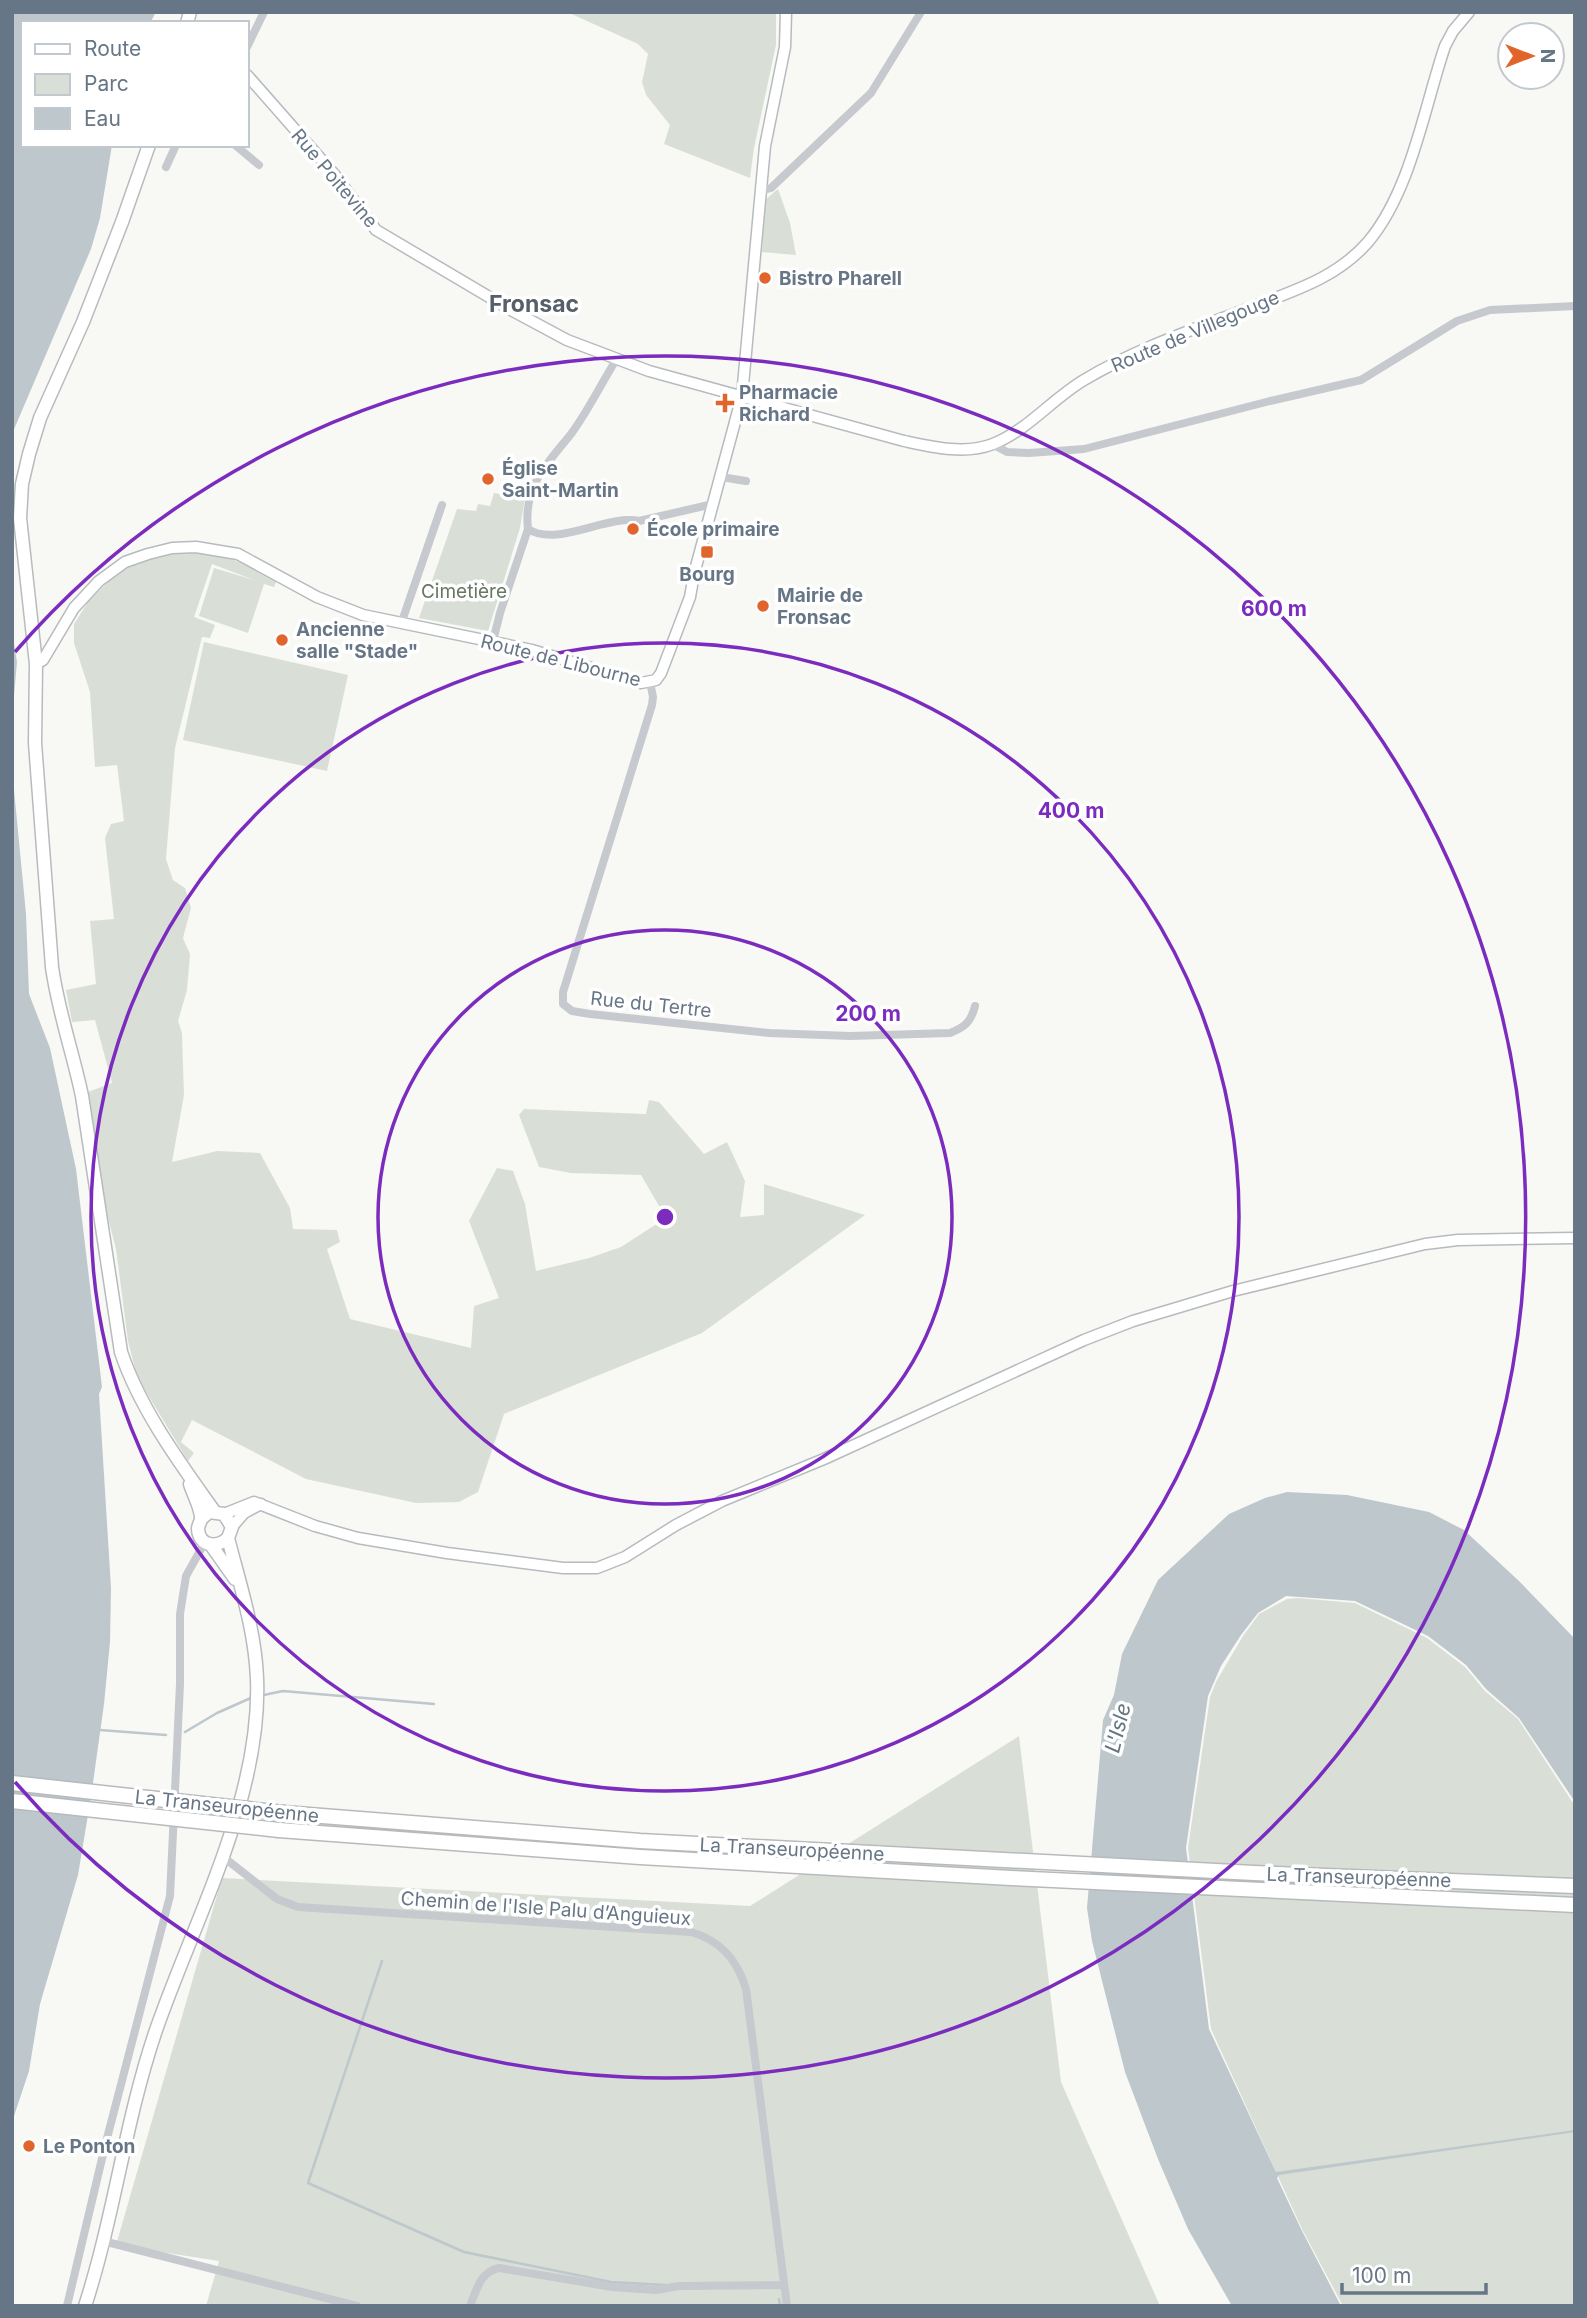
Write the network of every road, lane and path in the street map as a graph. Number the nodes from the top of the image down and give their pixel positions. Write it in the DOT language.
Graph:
graph roads {
  1 [pos="264,12"];
  2 [pos="786,12"];
  3 [pos="921,12"];
  4 [pos="1469,12"];
  5 [pos="248,45"];
  6 [pos="248,76"];
  7 [pos="148,147"];
  8 [pos="175,147"];
  9 [pos="237,147"];
  10 [pos="259,165"];
  11 [pos="166,167"];
  12 [pos="760,191"];
  13 [pos="1575,306"];
  14 [pos="616,360"];
  15 [pos="742,396"];
  16 [pos="992,444"];
  17 [pos="721,477"];
  18 [pos="746,481"];
  19 [pos="713,504"];
  20 [pos="442,505"];
  21 [pos="528,528"];
  22 [pos="401,624"];
  23 [pos="493,641"];
  24 [pos="36,664"];
  25 [pos="650,682"];
  26 [pos="975,1006"];
  27 [pos="1575,1238"];
  28 [pos="185,1471"];
  29 [pos="261,1504"];
  30 [pos="219,1513"];
  31 [pos="201,1519"];
  32 [pos="230,1533"];
  33 [pos="208,1543"];
  34 [pos="239,1584"];
  35 [pos="12,1783"];
  36 [pos="12,1801"];
  37 [pos="222,1856"];
  38 [pos="1569,1886"];
  39 [pos="1575,1905"];
  40 [pos="103,2241"];
  41 [pos="785,2285"];
  42 [pos="67,2306"];
  43 [pos="85,2306"];
  44 [pos="357,2306"];
  45 [pos="470,2306"];
  46 [pos="787,2306"];
  1 -- 5 [label="street"];
  2 -- 12 [label="street"];
  3 -- 12 [label="street"];
  4 -- 16 [label="street, Route de Villegouge"];
  6 -- 14 [label="street, Rue Poitevine"];
  7 -- 24 [label="main road"];
  8 -- 11 [label="street"];
  9 -- 10 [label="street"];
  12 -- 15 [label="street"];
  13 -- 16 [label="street"];
  14 -- 15 [label="street, Rue Poitevine"];
  14 -- 21 [label="street"];
  15 -- 16 [label="street, Route de Villegouge"];
  15 -- 17 [label="street"];
  17 -- 18 [label="street"];
  17 -- 19 [label="street"];
  19 -- 21 [label="street"];
  19 -- 25 [label="street"];
  20 -- 22 [label="street"];
  21 -- 23 [label="street"];
  22 -- 23 [label="street, Route de Libourne"];
  22 -- 24 [label="street, Route de Libourne"];
  23 -- 25 [label="street, Route de Libourne"];
  24 -- 28 [label="main road"];
  25 -- 26 [label="street, Rue du Tertre"];
  27 -- 29 [label="street"];
  28 -- 30 [label="main road"];
  28 -- 31 [label="main road"];
  29 -- 30 [label="street"];
  29 -- 32 [label="street"];
  30 -- 31 [label="main road"];
  30 -- 32 [label="main road"];
  31 -- 33 [label="main road"];
  32 -- 33 [label="main road"];
  32 -- 34 [label="main road"];
  33 -- 34 [label="main road"];
  33 -- 42 [label="street"];
  34 -- 37 [label="main road"];
  35 -- 38 [label="highway, La Transeuropéenne, bridge"];
  36 -- 39 [label="highway, La Transeuropéenne, bridge"];
  37 -- 40 [label="main road"];
  37 -- 41 [label="street, Chemin de l'Isle Palu d’Anguieux"];
  40 -- 43 [label="main road"];
  40 -- 44 [label="street"];
  41 -- 45 [label="street"];
  41 -- 46 [label="street, Chemin de l'Isle Palu d’Anguieux"];
}
